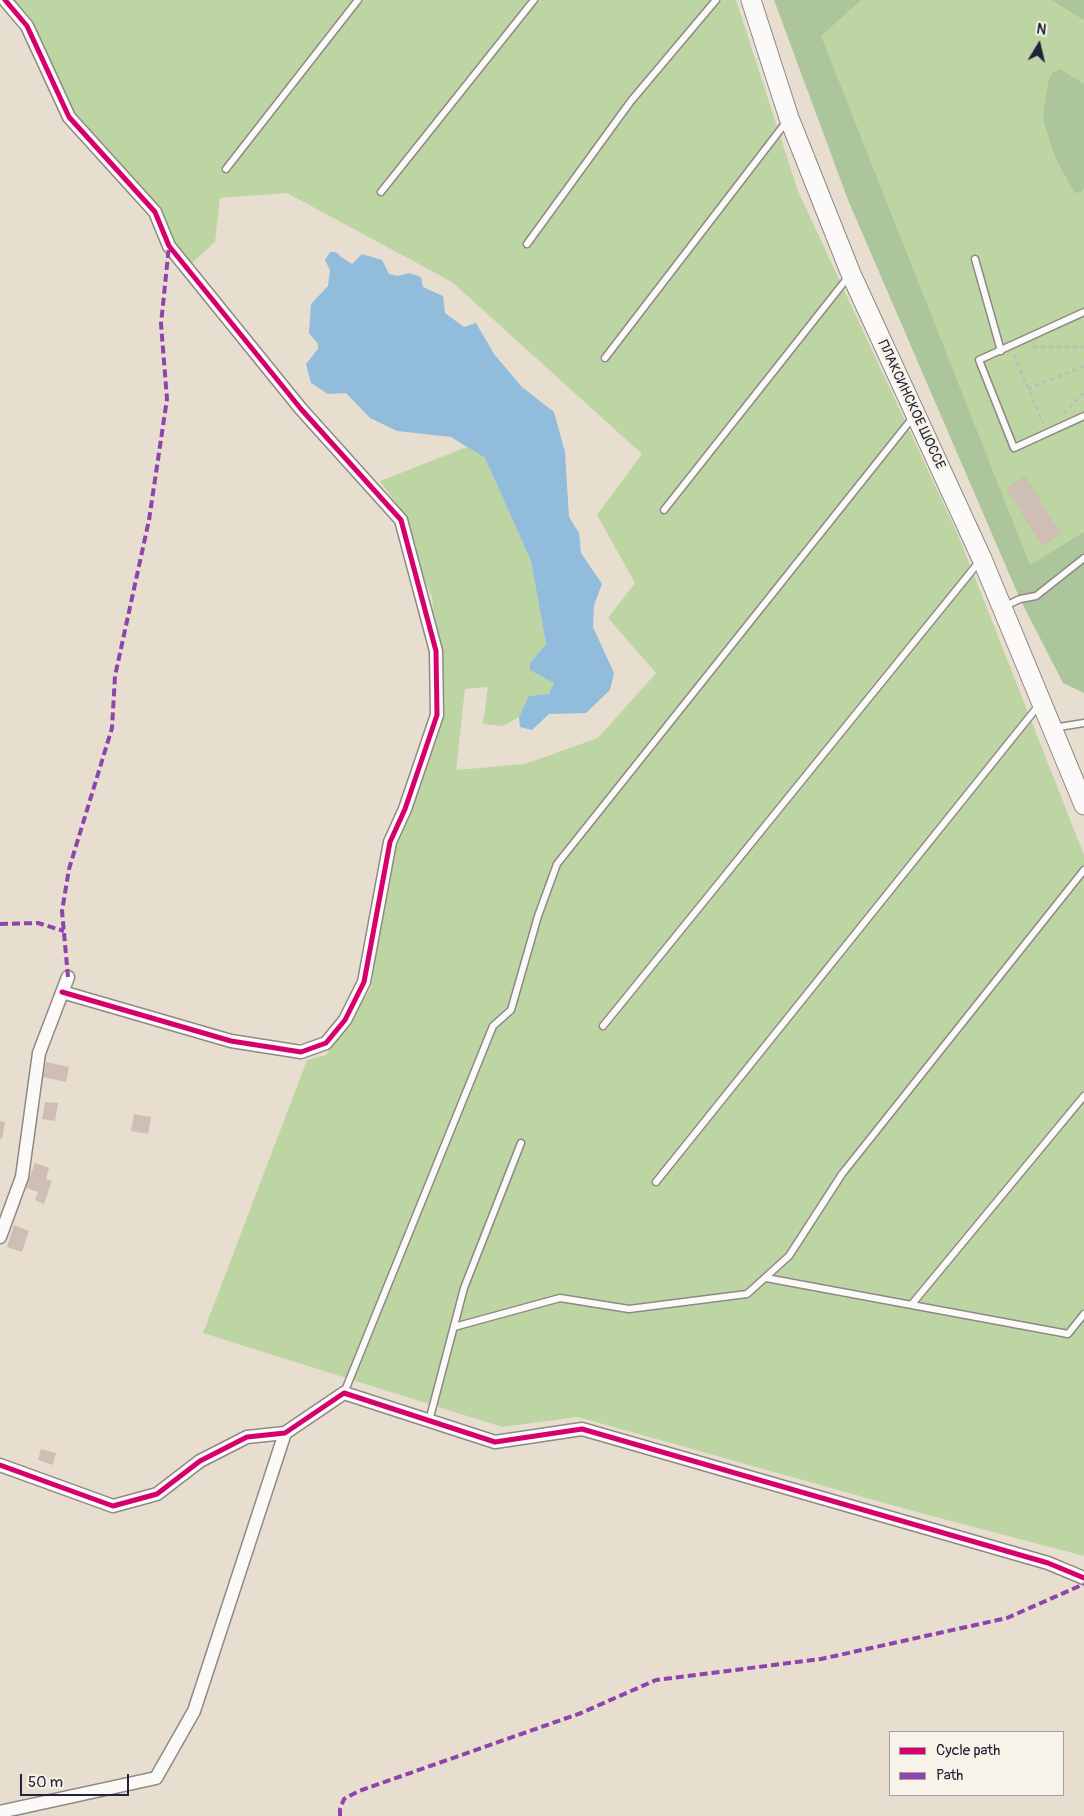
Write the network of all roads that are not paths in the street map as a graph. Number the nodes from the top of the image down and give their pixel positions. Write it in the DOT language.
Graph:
graph roads {
  1 [pos="5,0"];
  2 [pos="358,0"];
  3 [pos="534,0"];
  4 [pos="716,0"];
  5 [pos="750,0"];
  6 [pos="789,118"];
  7 [pos="226,168"];
  8 [pos="381,192"];
  9 [pos="527,244"];
  10 [pos="976,259"];
  11 [pos="851,274"];
  12 [pos="1084,312"];
  13 [pos="1001,350"];
  14 [pos="605,358"];
  15 [pos="915,414"];
  16 [pos="1084,416"];
  17 [pos="664,510"];
  18 [pos="1084,558"];
  19 [pos="982,559"];
  20 [pos="1002,608"];
  21 [pos="1041,702"];
  22 [pos="1084,724"];
  23 [pos="1052,728"];
  24 [pos="1084,805"];
  25 [pos="1084,870"];
  26 [pos="68,977"];
  27 [pos="62,992"];
  28 [pos="603,1026"];
  29 [pos="1084,1096"];
  30 [pos="521,1143"];
  31 [pos="656,1182"];
  32 [pos="0,1237"];
  33 [pos="766,1278"];
  34 [pos="912,1304"];
  35 [pos="1084,1314"];
  36 [pos="454,1327"];
  37 [pos="344,1393"];
  38 [pos="429,1421"];
  39 [pos="285,1433"];
  40 [pos="0,1465"];
  41 [pos="1084,1578"];
  42 [pos="0,1812"];
  1 -- 27 [label="street"];
  2 -- 7 [label="lane"];
  3 -- 8 [label="lane"];
  4 -- 9 [label="lane"];
  5 -- 6 [label="main road, ПЛАКСИНСКОЕ ШОССЕ"];
  6 -- 11 [label="main road, ПЛАКСИНСКОЕ ШОССЕ"];
  6 -- 14 [label="lane"];
  10 -- 13 [label="lane"];
  11 -- 15 [label="main road, ПЛАКСИНСКОЕ ШОССЕ"];
  11 -- 17 [label="lane"];
  12 -- 13 [label="lane"];
  13 -- 16 [label="lane"];
  15 -- 19 [label="main road, ПЛАКСИНСКОЕ ШОССЕ"];
  15 -- 37 [label="lane"];
  18 -- 20 [label="lane"];
  19 -- 20 [label="main road, ПЛАКСИНСКОЕ ШОССЕ"];
  19 -- 28 [label="lane"];
  20 -- 21 [label="main road, ПЛАКСИНСКОЕ ШОССЕ"];
  21 -- 23 [label="main road, ПЛАКСИНСКОЕ ШОССЕ"];
  21 -- 31 [label="lane"];
  22 -- 23 [label="lane"];
  23 -- 24 [label="main road, ПЛАКСИНСКОЕ ШОССЕ"];
  25 -- 33 [label="lane"];
  26 -- 27 [label="street"];
  27 -- 32 [label="street"];
  29 -- 34 [label="lane"];
  30 -- 36 [label="lane"];
  33 -- 34 [label="lane"];
  33 -- 36 [label="lane"];
  34 -- 35 [label="lane"];
  36 -- 38 [label="lane"];
  37 -- 38 [label="street"];
  37 -- 39 [label="street"];
  38 -- 41 [label="street"];
  39 -- 40 [label="street"];
  39 -- 42 [label="street"];
}
